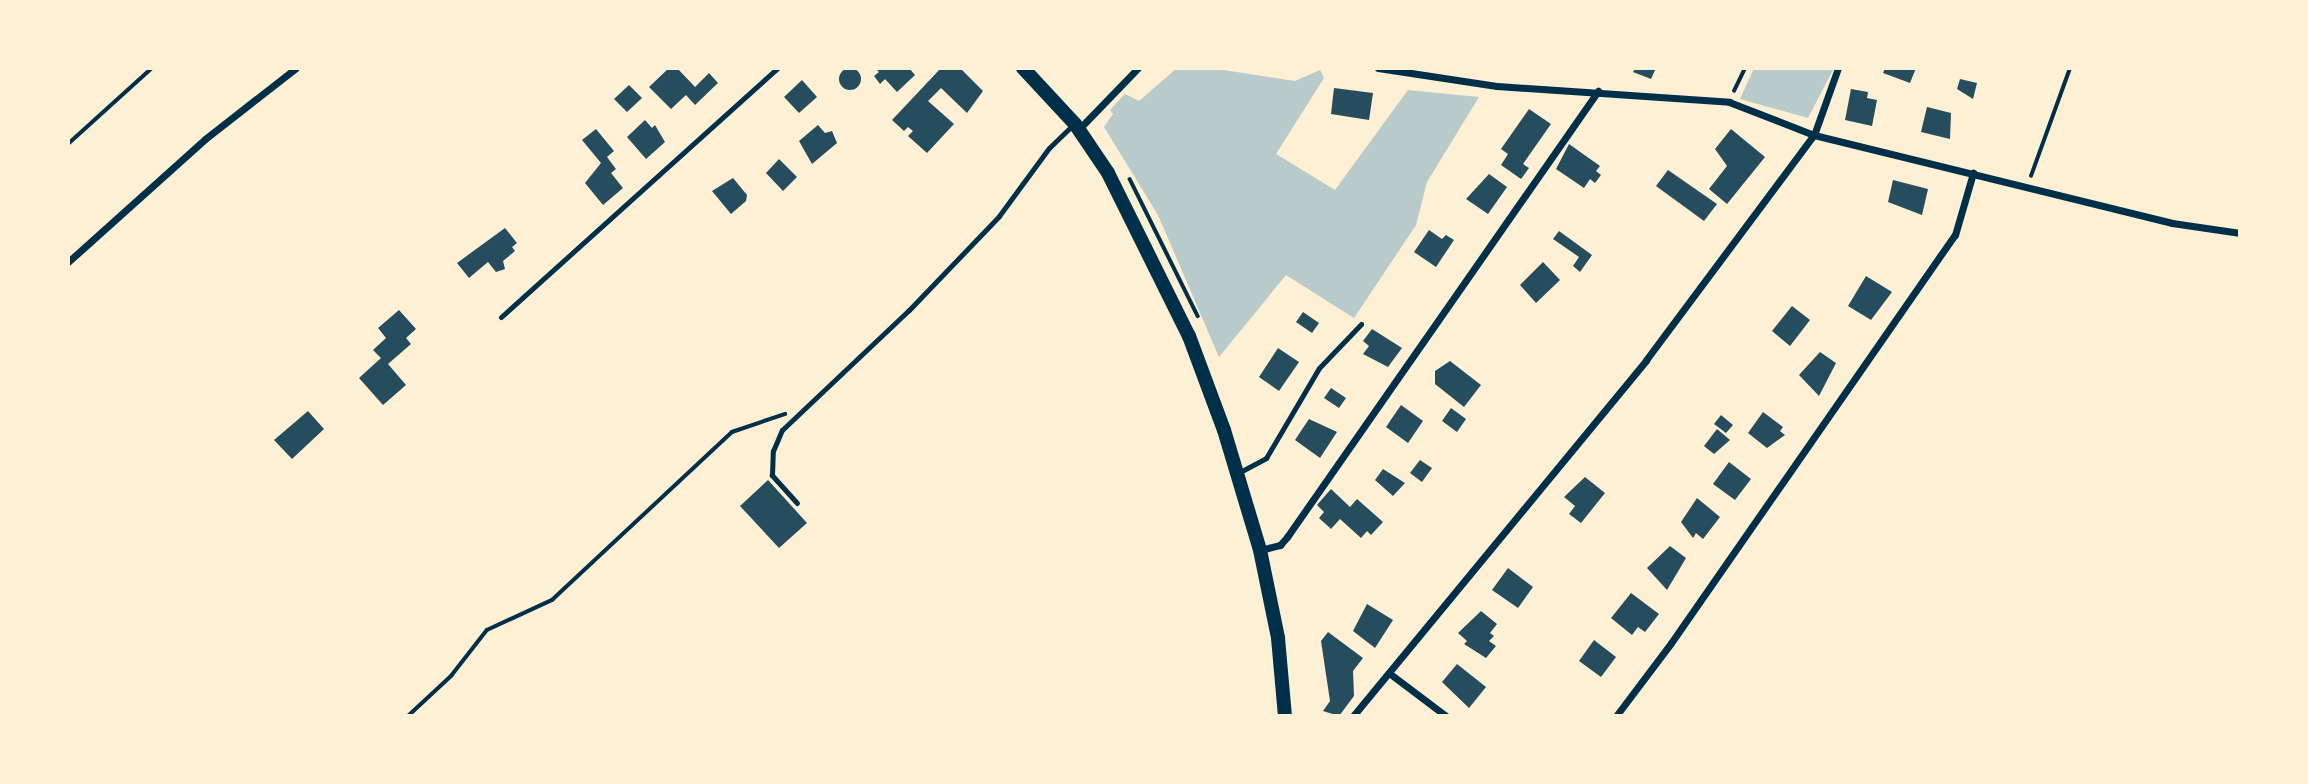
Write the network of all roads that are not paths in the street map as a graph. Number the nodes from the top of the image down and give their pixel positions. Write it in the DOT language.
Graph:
graph roads {
  1 [pos="296,68"];
  2 [pos="778,68"];
  3 [pos="1023,68"];
  4 [pos="1138,68"];
  5 [pos="1378,68"];
  6 [pos="1838,68"];
  7 [pos="1598,91"];
  8 [pos="1077,126"];
  9 [pos="1814,135"];
  10 [pos="1973,173"];
  11 [pos="2240,233"];
  12 [pos="68,262"];
  13 [pos="501,317"];
  14 [pos="1361,324"];
  15 [pos="1238,473"];
  16 [pos="797,503"];
  17 [pos="1260,550"];
  18 [pos="1390,673"];
  19 [pos="1284,716"];
  20 [pos="1353,716"];
  21 [pos="1446,716"];
  22 [pos="1616,716"];
  1 -- 12 [label="street"];
  2 -- 13 [label="lane"];
  3 -- 8 [label="main road"];
  4 -- 8 [label="street"];
  5 -- 7 [label="street"];
  6 -- 9 [label="street"];
  7 -- 9 [label="street"];
  7 -- 17 [label="street"];
  8 -- 15 [label="main road"];
  8 -- 16 [label="lane"];
  9 -- 10 [label="street"];
  9 -- 18 [label="street"];
  10 -- 11 [label="street"];
  10 -- 22 [label="street"];
  14 -- 15 [label="lane"];
  15 -- 17 [label="main road"];
  17 -- 19 [label="main road"];
  18 -- 20 [label="street"];
  18 -- 21 [label="street"];
}
